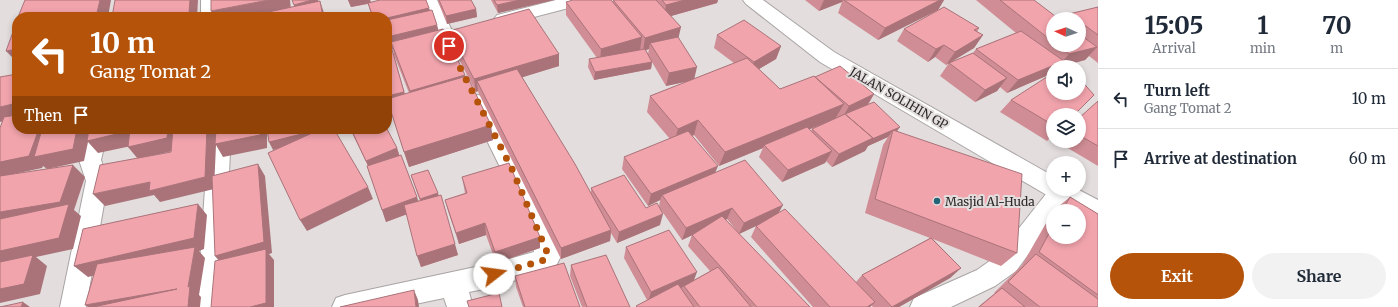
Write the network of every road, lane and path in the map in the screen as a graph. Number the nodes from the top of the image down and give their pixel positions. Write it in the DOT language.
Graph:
graph roads {
  1 [pos="210,0"];
  2 [pos="428,0"];
  3 [pos="578,0"];
  4 [pos="752,0"];
  5 [pos="210,12"];
  6 [pos="488,23"];
  7 [pos="96,134"];
  8 [pos="220,134"];
  9 [pos="1046,183"];
  10 [pos="1052,196"];
  11 [pos="1069,196"];
  12 [pos="1098,212"];
  13 [pos="457,295"];
  14 [pos="73,307"];
  15 [pos="210,307"];
  16 [pos="345,307"];
  17 [pos="923,307"];
  1 -- 5 [label="street"];
  2 -- 13 [label="street"];
  3 -- 6 [label="street"];
  4 -- 9 [label="street, JALAN SOLIHIN GP"];
  7 -- 14 [label="street"];
  8 -- 15 [label="street"];
  10 -- 17 [label="street"];
  11 -- 12 [label="street, JALAN SOLIHIN GP"];
  13 -- 16 [label="street"];
}
